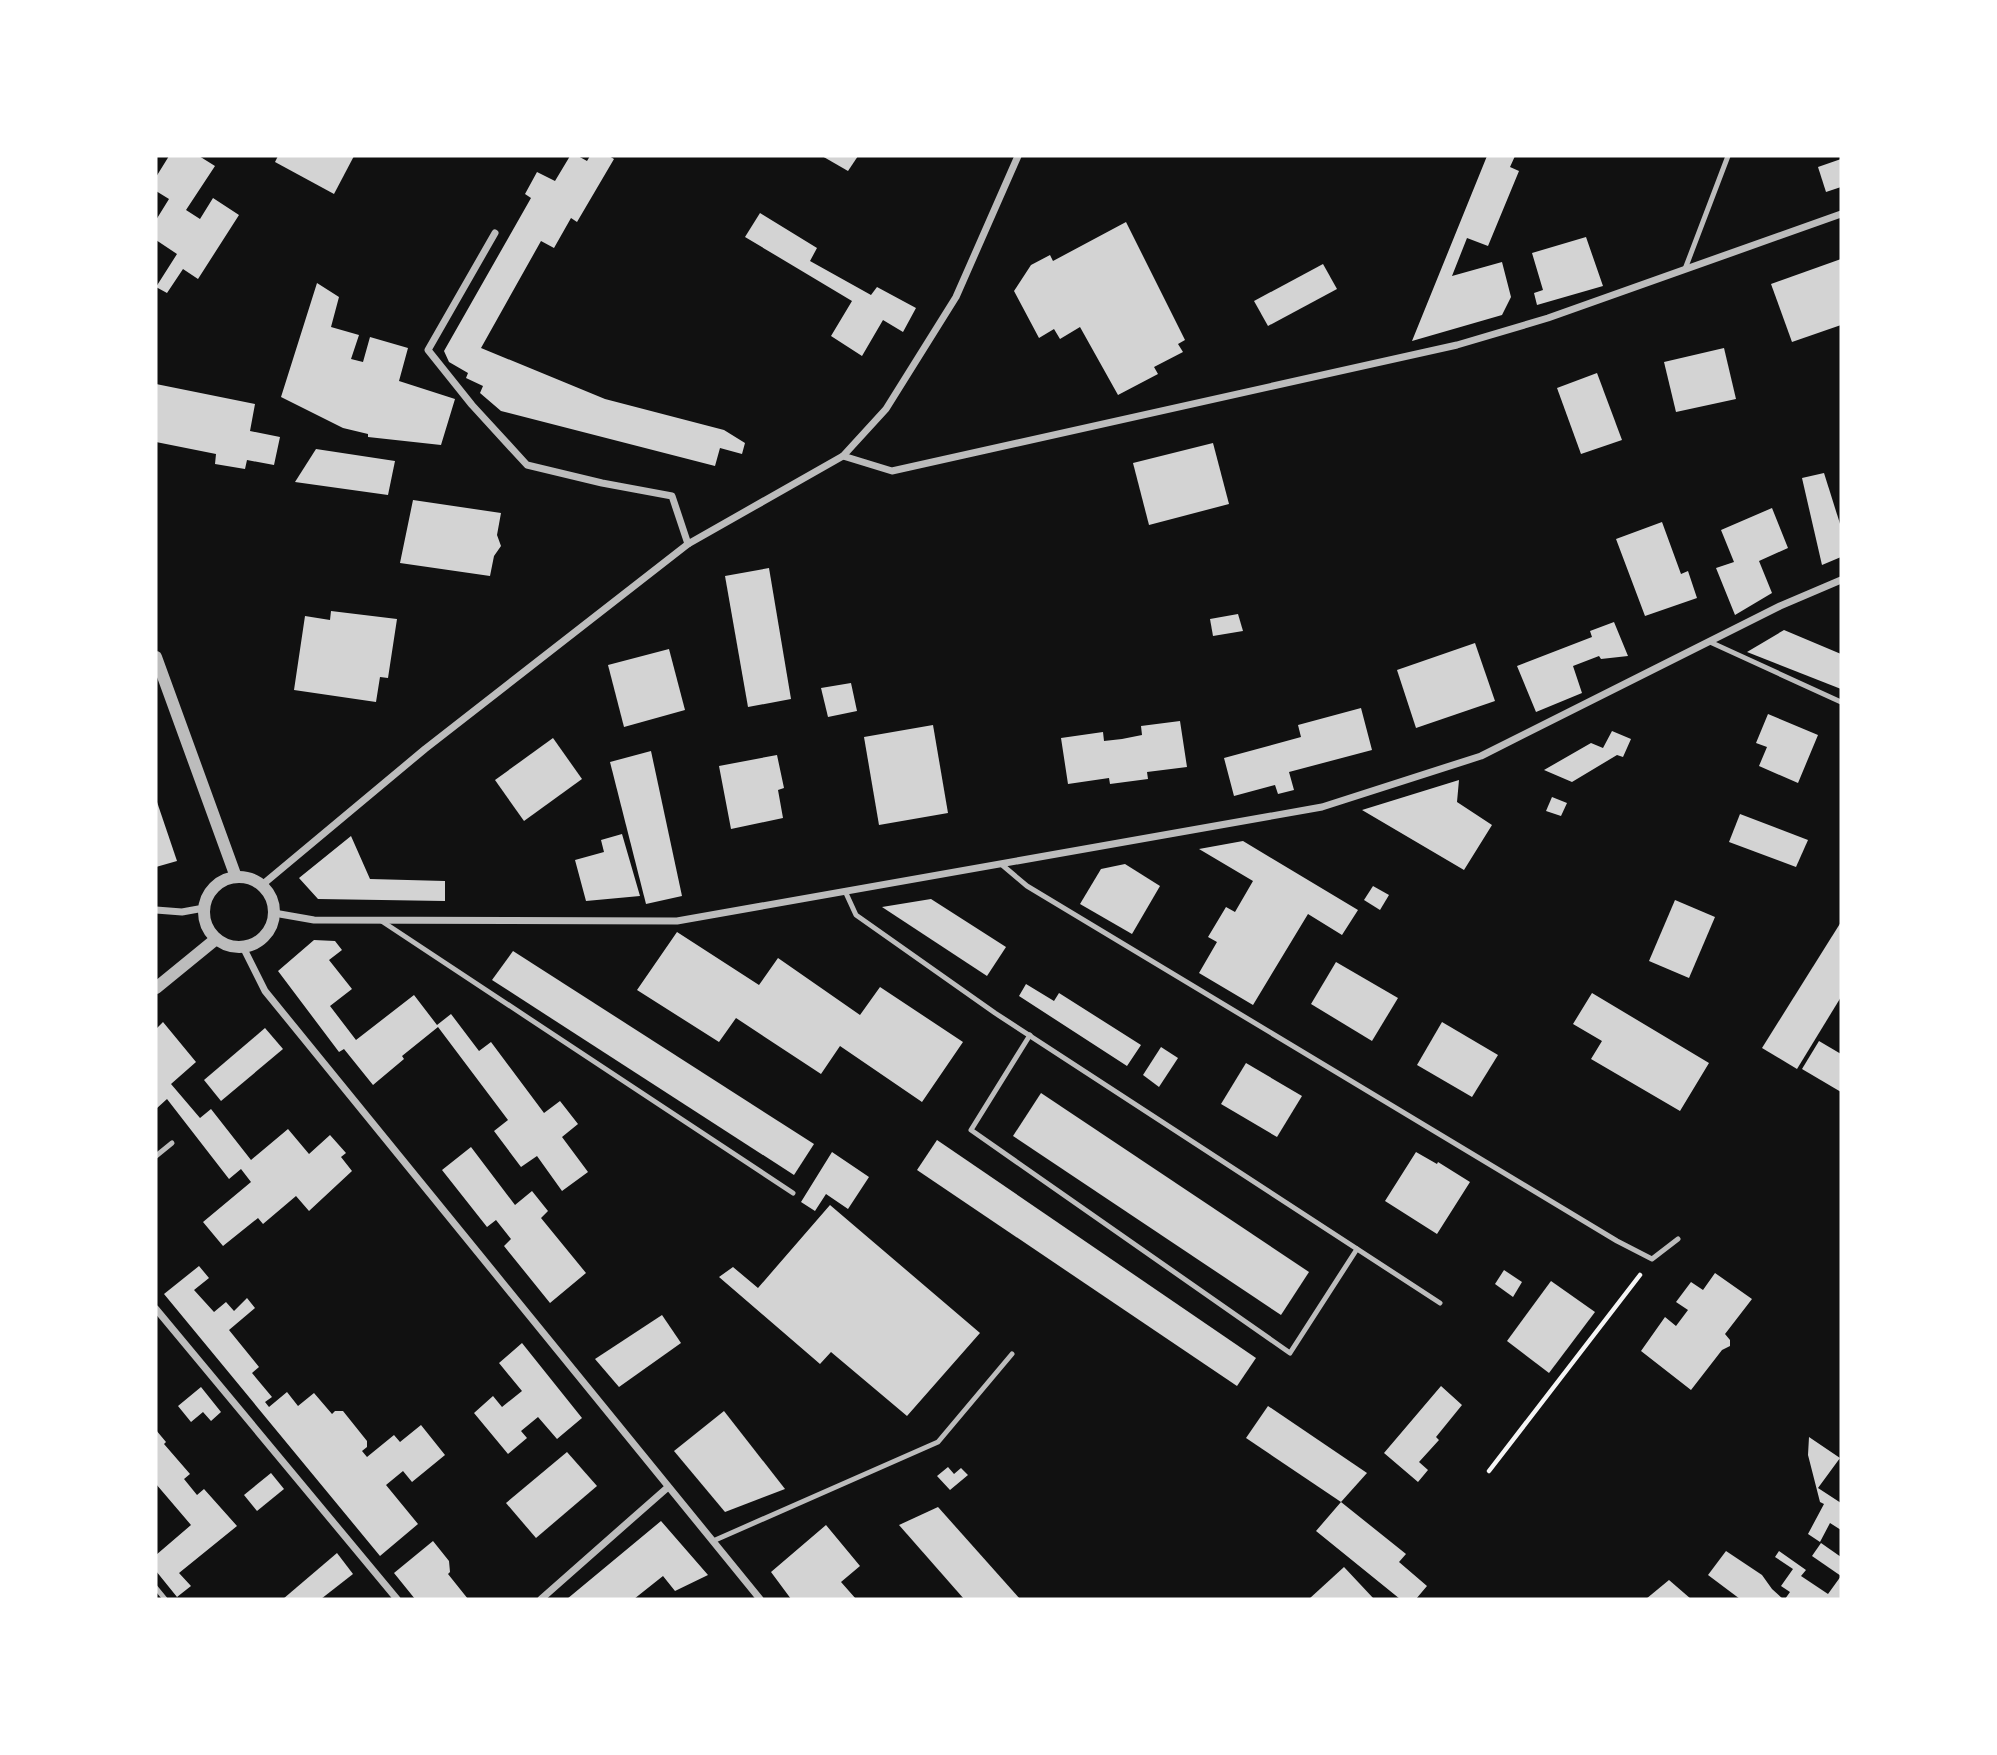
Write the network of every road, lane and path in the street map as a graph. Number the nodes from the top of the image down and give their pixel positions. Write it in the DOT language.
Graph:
graph roads {
  1 [pos="1018,156"];
  2 [pos="1728,156"];
  3 [pos="1841,214"];
  4 [pos="495,233"];
  5 [pos="1685,269"];
  6 [pos="843,456"];
  7 [pos="688,544"];
  8 [pos="1841,580"];
  9 [pos="1710,642"];
  10 [pos="156,657"];
  11 [pos="1841,702"];
  12 [pos="1001,864"];
  13 [pos="236,877"];
  14 [pos="262,885"];
  15 [pos="845,891"];
  16 [pos="204,908"];
  17 [pos="156,910"];
  18 [pos="274,914"];
  19 [pos="380,920"];
  20 [pos="216,939"];
  21 [pos="243,947"];
  22 [pos="156,988"];
  23 [pos="1030,1035"];
  24 [pos="172,1143"];
  25 [pos="156,1156"];
  26 [pos="793,1193"];
  27 [pos="1678,1239"];
  28 [pos="1357,1249"];
  29 [pos="1652,1259"];
  30 [pos="1440,1303"];
  31 [pos="156,1309"];
  32 [pos="1012,1354"];
  33 [pos="1489,1471"];
  34 [pos="668,1487"];
  35 [pos="713,1541"];
  36 [pos="156,1588"];
  37 [pos="165,1599"];
  38 [pos="397,1599"];
  39 [pos="541,1599"];
  40 [pos="760,1599"];
  1 -- 6 [label="street"];
  2 -- 5 [label="lane"];
  3 -- 5 [label="street"];
  4 -- 7 [label="street"];
  5 -- 6 [label="street"];
  6 -- 7 [label="street"];
  7 -- 14 [label="street"];
  8 -- 9 [label="street"];
  9 -- 11 [label="lane"];
  9 -- 12 [label="street"];
  10 -- 13 [label="street"];
  12 -- 15 [label="street"];
  12 -- 29 [label="lane"];
  13 -- 14 [label="street"];
  13 -- 16 [label="street"];
  14 -- 18 [label="street"];
  15 -- 19 [label="street"];
  15 -- 23 [label="lane"];
  16 -- 17 [label="street"];
  16 -- 20 [label="street"];
  18 -- 19 [label="street"];
  18 -- 21 [label="street"];
  19 -- 26 [label="lane"];
  20 -- 21 [label="street"];
  20 -- 22 [label="street"];
  21 -- 34 [label="street"];
  23 -- 28 [label="lane"];
  23 -- 28 [label="lane"];
  24 -- 25 [label="lane"];
  27 -- 29 [label="lane"];
  28 -- 30 [label="lane"];
  29 -- 33 [label="path"];
  31 -- 38 [label="street"];
  32 -- 35 [label="lane"];
  34 -- 35 [label="street"];
  34 -- 39 [label="street"];
  35 -- 40 [label="street"];
  36 -- 37 [label="lane"];
}
